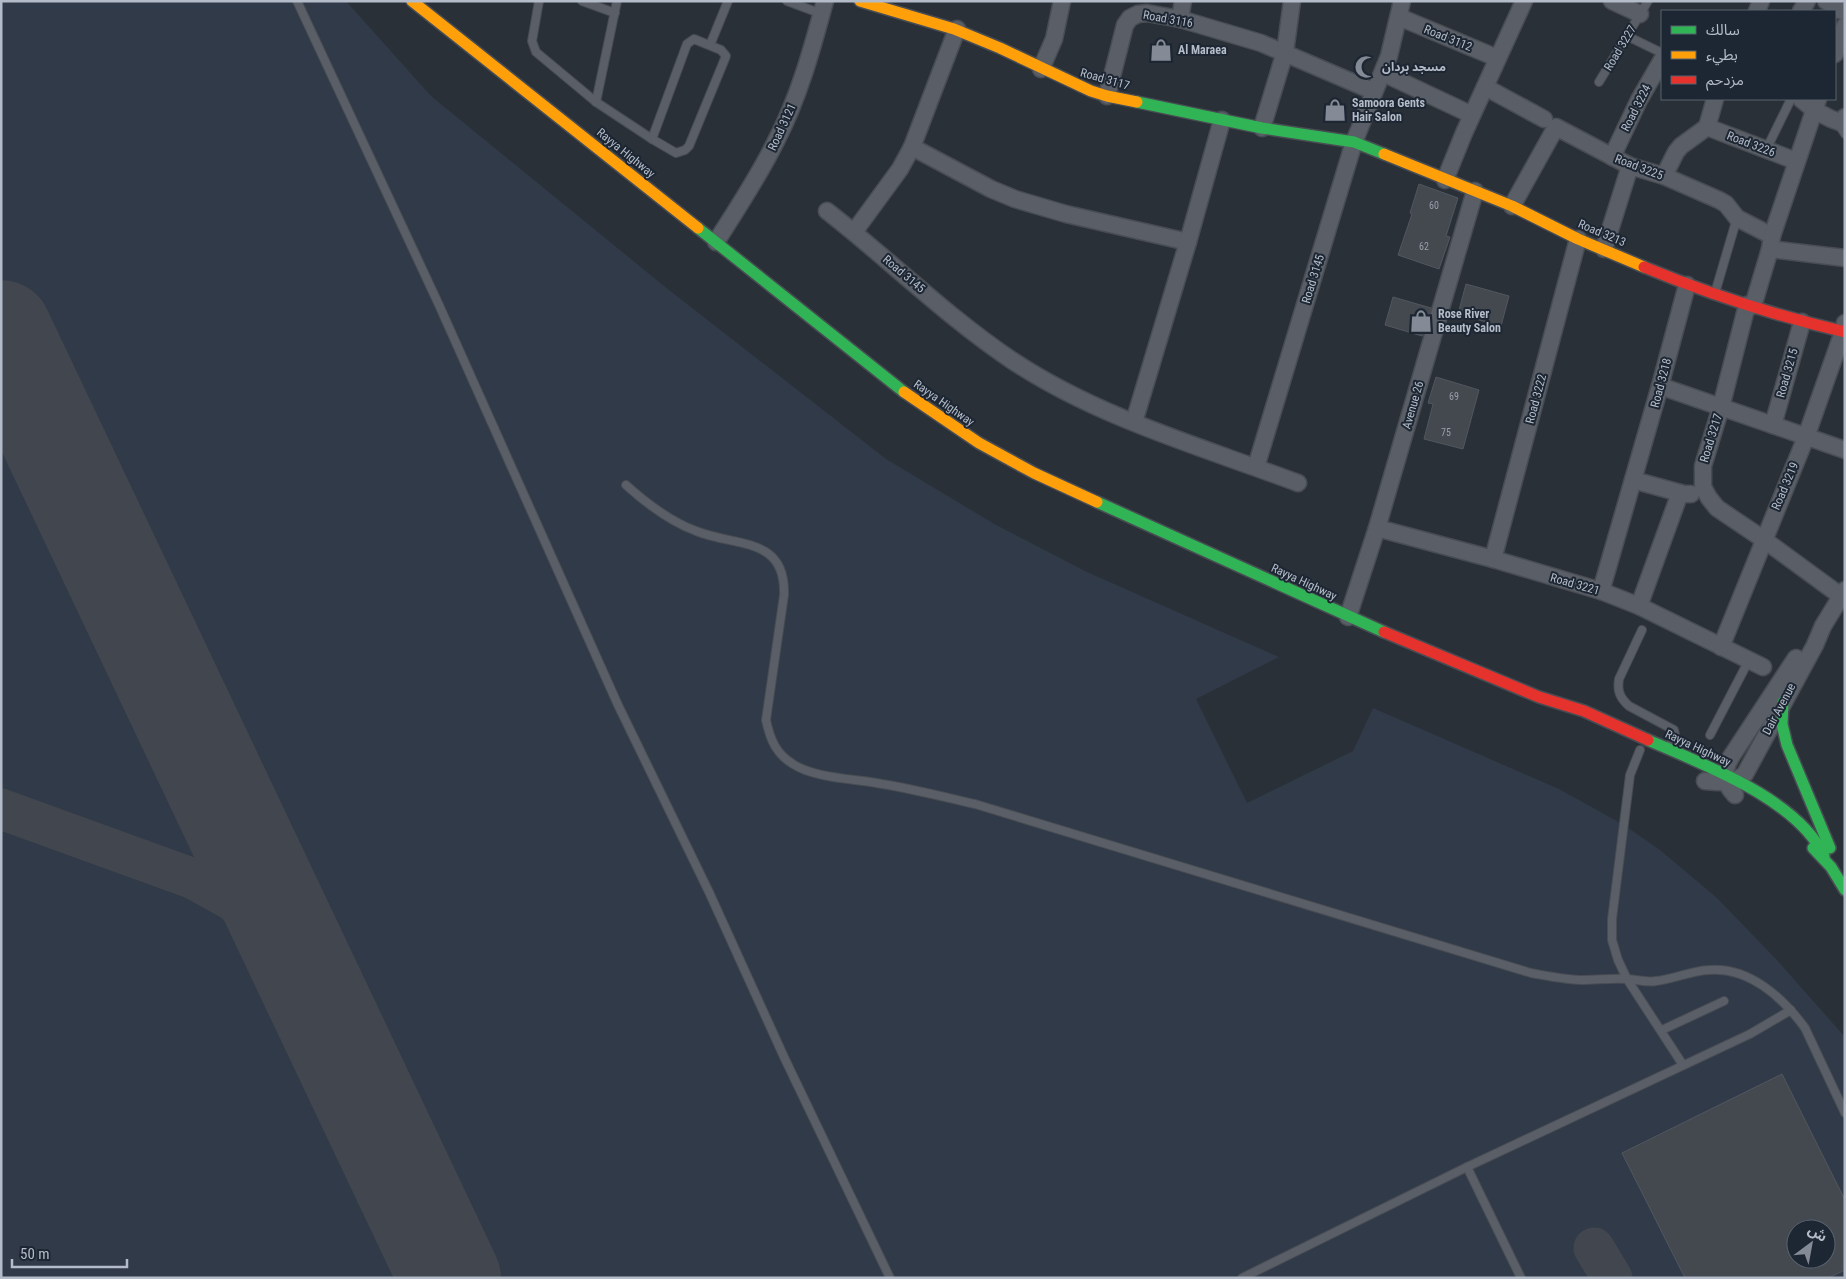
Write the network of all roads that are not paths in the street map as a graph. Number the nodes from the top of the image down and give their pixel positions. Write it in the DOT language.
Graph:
graph roads {
  1 [pos="296,1"];
  2 [pos="412,1"];
  3 [pos="539,1"];
  4 [pos="582,1"];
  5 [pos="618,1"];
  6 [pos="728,1"];
  7 [pos="860,1"];
  8 [pos="1062,1"];
  9 [pos="1184,1"];
  10 [pos="1292,1"];
  11 [pos="1402,1"];
  12 [pos="1524,1"];
  13 [pos="1612,1"];
  14 [pos="792,2"];
  15 [pos="1829,2"];
  16 [pos="824,8"];
  17 [pos="1644,8"];
  18 [pos="1845,12"];
  19 [pos="615,13"];
  20 [pos="1399,17"];
  21 [pos="1180,19"];
  22 [pos="1845,26"];
  23 [pos="957,29"];
  24 [pos="1627,36"];
  25 [pos="710,45"];
  26 [pos="1836,51"];
  27 [pos="1284,52"];
  28 [pos="1661,53"];
  29 [pos="1497,58"];
  30 [pos="1661,62"];
  31 [pos="1041,69"];
  32 [pos="1383,73"];
  33 [pos="1599,82"];
  34 [pos="1485,87"];
  35 [pos="1373,91"];
  36 [pos="1107,96"];
  37 [pos="1715,100"];
  38 [pos="1791,100"];
  39 [pos="1804,100"];
  40 [pos="596,102"];
  41 [pos="1816,104"];
  42 [pos="1472,115"];
  43 [pos="1544,119"];
  44 [pos="1222,120"];
  45 [pos="1842,124"];
  46 [pos="1262,128"];
  47 [pos="1707,128"];
  48 [pos="652,140"];
  49 [pos="1354,142"];
  50 [pos="912,147"];
  51 [pos="1766,150"];
  52 [pos="1612,157"];
  53 [pos="1796,161"];
  54 [pos="1630,166"];
  55 [pos="1664,176"];
  56 [pos="1446,180"];
  57 [pos="1474,192"];
  58 [pos="1512,206"];
  59 [pos="827,211"];
  60 [pos="1737,218"];
  61 [pos="854,232"];
  62 [pos="1578,239"];
  63 [pos="716,242"];
  64 [pos="1188,242"];
  65 [pos="1771,243"];
  66 [pos="1604,249"];
  67 [pos="1845,258"];
  68 [pos="1687,285"];
  69 [pos="1714,295"];
  70 [pos="1750,305"];
  71 [pos="1802,322"];
  72 [pos="1844,329"];
  73 [pos="1660,386"];
  74 [pos="1721,406"];
  75 [pos="1134,422"];
  76 [pos="1773,425"];
  77 [pos="1806,436"];
  78 [pos="1845,450"];
  79 [pos="1256,467"];
  80 [pos="1633,480"];
  81 [pos="1298,483"];
  82 [pos="626,485"];
  83 [pos="1703,487"];
  84 [pos="1680,493"];
  85 [pos="1377,528"];
  86 [pos="1763,539"];
  87 [pos="1493,559"];
  88 [pos="1600,591"];
  89 [pos="1843,593"];
  90 [pos="1639,606"];
  91 [pos="1348,617"];
  92 [pos="1823,626"];
  93 [pos="1642,630"];
  94 [pos="1721,647"];
  95 [pos="1756,664"];
  96 [pos="1539,697"];
  97 [pos="1782,702"];
  98 [pos="1710,735"];
  99 [pos="1636,748"];
  100 [pos="1668,749"];
  101 [pos="1701,779"];
  102 [pos="1734,787"];
  103 [pos="1771,815"];
  104 [pos="1824,856"];
  105 [pos="1836,874"];
  106 [pos="1845,890"];
  107 [pos="1627,979"];
  108 [pos="1724,1001"];
  109 [pos="1791,1010"];
  110 [pos="1662,1030"];
  111 [pos="1683,1065"];
  112 [pos="1845,1113"];
  113 [pos="1467,1167"];
  114 [pos="890,1278"];
  115 [pos="1242,1278"];
  116 [pos="1521,1278"];
  1 -- 114 [label="lane"];
  2 -- 63 [label="main road, Rayya Highway"];
  3 -- 40 [label="lane"];
  4 -- 19 [label="lane"];
  5 -- 19 [label="lane"];
  6 -- 25 [label="lane"];
  7 -- 23 [label="main road, Road 3117"];
  8 -- 31 [label="street"];
  9 -- 21 [label="street"];
  10 -- 27 [label="street"];
  11 -- 20 [label="street"];
  12 -- 29 [label="street"];
  13 -- 17 [label="street, Road 3227"];
  14 -- 16 [label="lane"];
  15 -- 18 [label="street"];
  16 -- 63 [label="street, Road 3121"];
  17 -- 24 [label="lane, Road 3227"];
  19 -- 40 [label="lane"];
  20 -- 29 [label="street, Road 3112"];
  20 -- 32 [label="street"];
  21 -- 27 [label="street, Road 3116"];
  21 -- 36 [label="street, Road 3116"];
  22 -- 26 [label="street"];
  23 -- 31 [label="main road, Road 3117"];
  23 -- 50 [label="street"];
  24 -- 28 [label="lane"];
  24 -- 33 [label="lane, Road 3227"];
  25 -- 48 [label="lane"];
  25 -- 48 [label="lane"];
  27 -- 35 [label="street, Road 3116"];
  27 -- 46 [label="street"];
  29 -- 34 [label="street"];
  30 -- 52 [label="street, Road 3224"];
  31 -- 36 [label="main road, Road 3117"];
  32 -- 35 [label="street"];
  32 -- 42 [label="street"];
  34 -- 42 [label="street"];
  34 -- 43 [label="street"];
  35 -- 49 [label="street, Road 3145"];
  36 -- 44 [label="main road, Road 3117"];
  37 -- 47 [label="street"];
  38 -- 51 [label="lane"];
  39 -- 41 [label="street"];
  40 -- 48 [label="lane"];
  41 -- 45 [label="street"];
  41 -- 53 [label="street, Road 3217"];
  42 -- 56 [label="street"];
  44 -- 46 [label="main road, Road 3117"];
  44 -- 64 [label="street"];
  46 -- 49 [label="main road, Road 3117"];
  47 -- 51 [label="street, Road 3226"];
  47 -- 55 [label="street"];
  49 -- 56 [label="main road, Road 3213"];
  49 -- 79 [label="street, Road 3145"];
  50 -- 61 [label="street"];
  50 -- 64 [label="street"];
  51 -- 53 [label="street, Road 3226"];
  52 -- 54 [label="street, Road 3225"];
  52 -- 58 [label="street, Road 3225"];
  53 -- 65 [label="street, Road 3217"];
  54 -- 55 [label="street, Road 3225"];
  54 -- 66 [label="street"];
  55 -- 60 [label="street, Road 3225"];
  56 -- 57 [label="main road, Road 3213"];
  57 -- 58 [label="main road, Road 3213"];
  57 -- 85 [label="street, Avenue 26"];
  58 -- 62 [label="main road, Road 3213"];
  59 -- 61 [label="street, Road 3145"];
  60 -- 65 [label="street, Road 3225"];
  60 -- 69 [label="lane"];
  61 -- 75 [label="street, Road 3145"];
  62 -- 66 [label="main road, Road 3213"];
  62 -- 87 [label="street, Road 3222"];
  63 -- 91 [label="main road, Rayya Highway"];
  64 -- 75 [label="street"];
  65 -- 67 [label="street"];
  65 -- 70 [label="street, Road 3217"];
  66 -- 68 [label="main road, Road 3213"];
  68 -- 69 [label="main road, Road 3213"];
  68 -- 73 [label="street, Road 3218"];
  69 -- 70 [label="main road, Road 3213"];
  70 -- 71 [label="main road, Road 3213"];
  70 -- 74 [label="street, Road 3217"];
  71 -- 72 [label="main road, Road 3213"];
  71 -- 76 [label="street, Road 3215"];
  72 -- 77 [label="street, Road 3219"];
  73 -- 74 [label="street"];
  73 -- 80 [label="street, Road 3218"];
  74 -- 76 [label="street"];
  74 -- 83 [label="street, Road 3217"];
  75 -- 79 [label="street, Road 3145"];
  76 -- 77 [label="street"];
  77 -- 78 [label="street"];
  77 -- 86 [label="street, Road 3219"];
  79 -- 81 [label="street, Road 3145"];
  80 -- 84 [label="street"];
  80 -- 88 [label="street, Road 3218"];
  82 -- 107 [label="lane"];
  83 -- 84 [label="street"];
  83 -- 86 [label="street"];
  84 -- 90 [label="street"];
  85 -- 87 [label="street, Road 3221"];
  85 -- 91 [label="street, Avenue 26"];
  86 -- 89 [label="street"];
  86 -- 94 [label="street, Road 3219"];
  87 -- 88 [label="street, Road 3221"];
  88 -- 90 [label="street, Road 3221"];
  89 -- 92 [label="street, Dair Avenue"];
  90 -- 94 [label="street, Road 3221"];
  91 -- 96 [label="main road, Rayya Highway"];
  92 -- 97 [label="street, Dair Avenue"];
  92 -- 102 [label="street, Dair Avenue"];
  93 -- 100 [label="lane"];
  94 -- 95 [label="street, Road 3221"];
  95 -- 98 [label="lane"];
  96 -- 99 [label="main road, Rayya Highway"];
  96 -- 100 [label="main road, Rayya Highway"];
  97 -- 102 [label="street, Dair Avenue"];
  97 -- 105 [label="main road"];
  99 -- 107 [label="lane"];
  100 -- 102 [label="main road, Rayya Highway"];
  101 -- 102 [label="street"];
  102 -- 104 [label="main road, Rayya Highway"];
  103 -- 104 [label="main road, Rayya Highway"];
  104 -- 105 [label="main road, Rayya Highway"];
  105 -- 106 [label="main road, Rayya Highway"];
  107 -- 109 [label="lane"];
  107 -- 110 [label="lane"];
  108 -- 110 [label="lane"];
  109 -- 111 [label="lane"];
  109 -- 112 [label="lane"];
  110 -- 111 [label="lane"];
  111 -- 113 [label="lane"];
  113 -- 115 [label="lane"];
  113 -- 116 [label="lane"];
}
